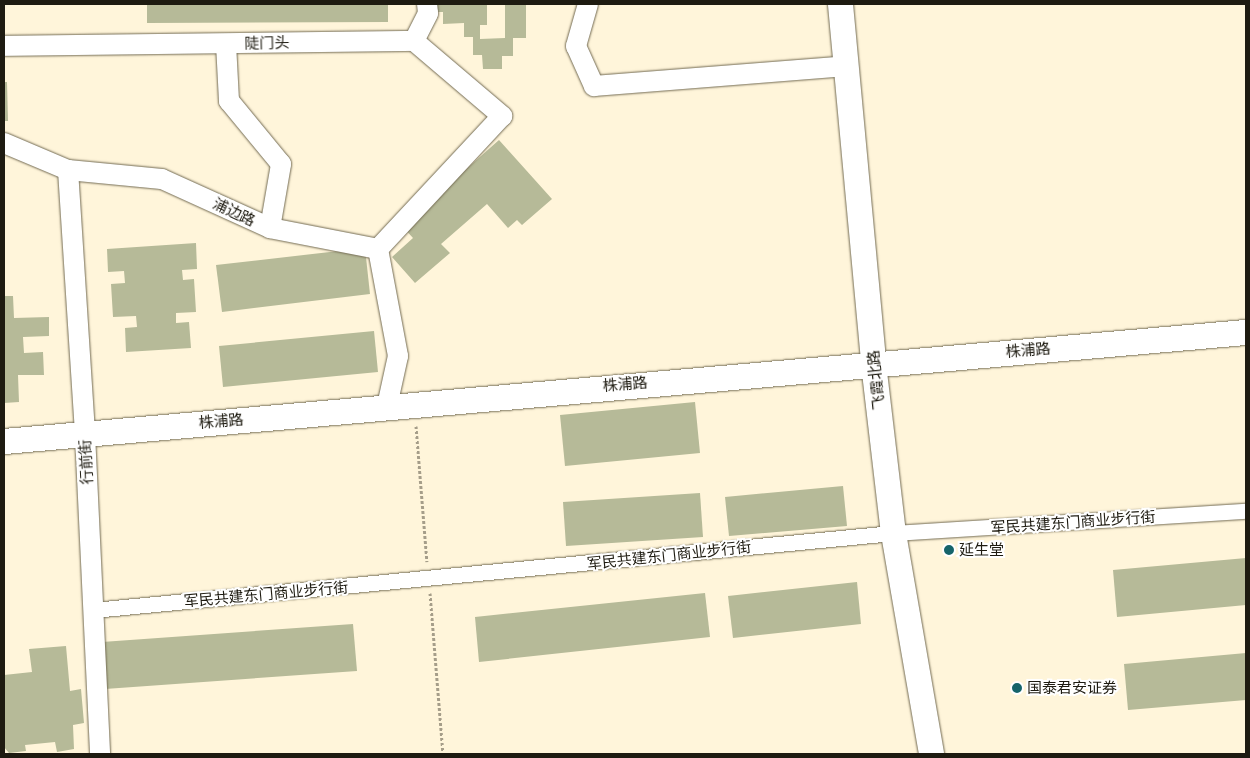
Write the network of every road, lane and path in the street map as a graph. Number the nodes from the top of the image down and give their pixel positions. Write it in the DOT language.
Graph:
graph roads {
  1 [pos="428,4"];
  2 [pos="588,4"];
  3 [pos="840,4"];
  4 [pos="414,41"];
  5 [pos="226,44"];
  6 [pos="4,46"];
  7 [pos="846,66"];
  8 [pos="4,143"];
  9 [pos="68,170"];
  10 [pos="270,228"];
  11 [pos="378,249"];
  12 [pos="1246,332"];
  13 [pos="873,363"];
  14 [pos="386,406"];
  15 [pos="85,434"];
  16 [pos="4,441"];
  17 [pos="1246,511"];
  18 [pos="894,533"];
  19 [pos="93,610"];
  20 [pos="100,754"];
  21 [pos="931,754"];
  1 -- 4 [label="street"];
  2 -- 7 [label="street"];
  3 -- 7 [label="street, 飞霞北路"];
  4 -- 5 [label="street, 陡门头"];
  4 -- 11 [label="street"];
  5 -- 6 [label="street, 陡门头"];
  5 -- 10 [label="street, 浦边路"];
  7 -- 13 [label="street, 飞霞北路"];
  8 -- 9 [label="street, 浦边路"];
  9 -- 10 [label="street, 浦边路"];
  9 -- 15 [label="street, 行前街"];
  10 -- 11 [label="street"];
  11 -- 14 [label="street"];
  12 -- 13 [label="street, 株浦路"];
  13 -- 14 [label="street, 株浦路"];
  13 -- 18 [label="street, 飞霞北路"];
  14 -- 15 [label="street, 株浦路"];
  15 -- 16 [label="street, 株浦路"];
  15 -- 19 [label="street, 行前街"];
  17 -- 18 [label="street, 军民共建东门商业步行街"];
  18 -- 19 [label="street, 军民共建东门商业步行街"];
  18 -- 21 [label="street, 飞霞北路"];
  19 -- 20 [label="street, 行前街"];
}
